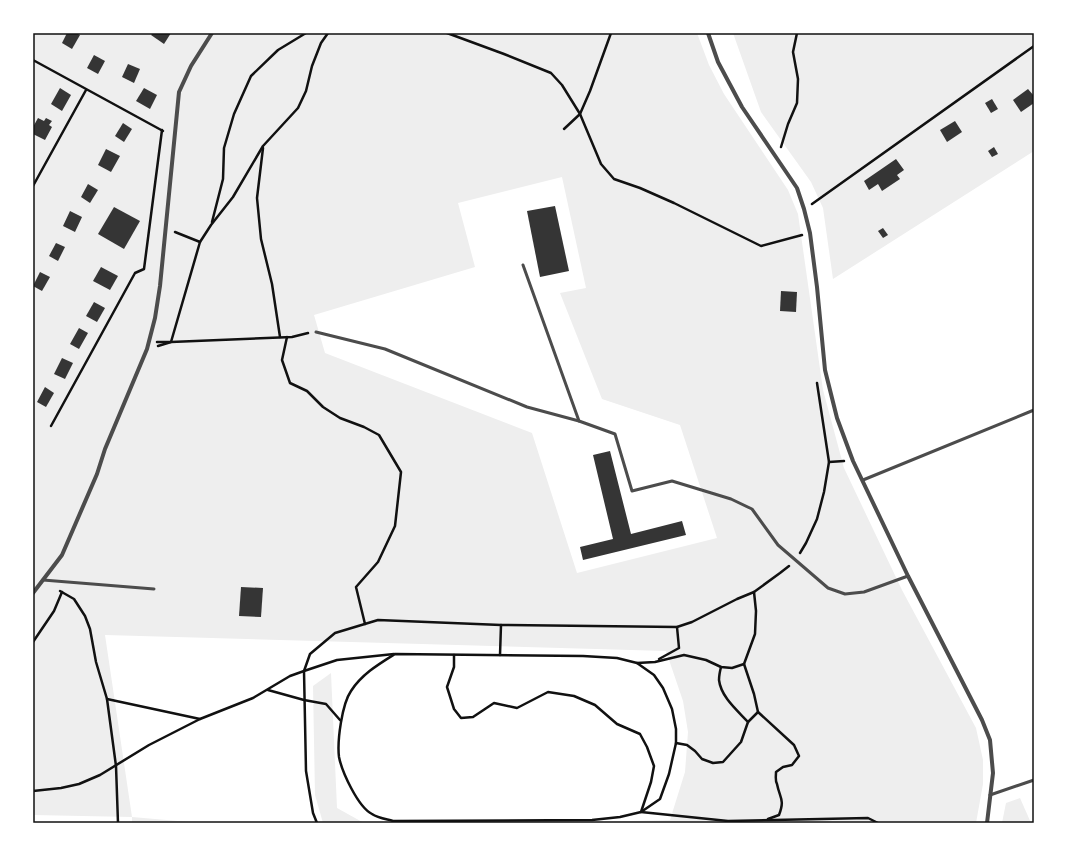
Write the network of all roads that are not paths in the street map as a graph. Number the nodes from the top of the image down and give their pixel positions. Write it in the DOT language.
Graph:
graph roads {
  1 [pos="212,33"];
  2 [pos="708,33"];
  3 [pos="522,265"];
  4 [pos="316,332"];
  5 [pos="1034,410"];
  6 [pos="579,420"];
  7 [pos="862,480"];
  8 [pos="908,576"];
  9 [pos="43,580"];
  10 [pos="154,589"];
  11 [pos="33,593"];
  12 [pos="1034,780"];
  13 [pos="990,795"];
  14 [pos="987,823"];
  1 -- 9 [label="street"];
  2 -- 7 [label="street"];
  3 -- 6 [label="lane"];
  4 -- 6 [label="lane"];
  5 -- 7 [label="lane"];
  6 -- 8 [label="lane"];
  7 -- 8 [label="street"];
  8 -- 13 [label="street"];
  9 -- 10 [label="lane"];
  9 -- 11 [label="street"];
  12 -- 13 [label="lane"];
  13 -- 14 [label="street"];
}
